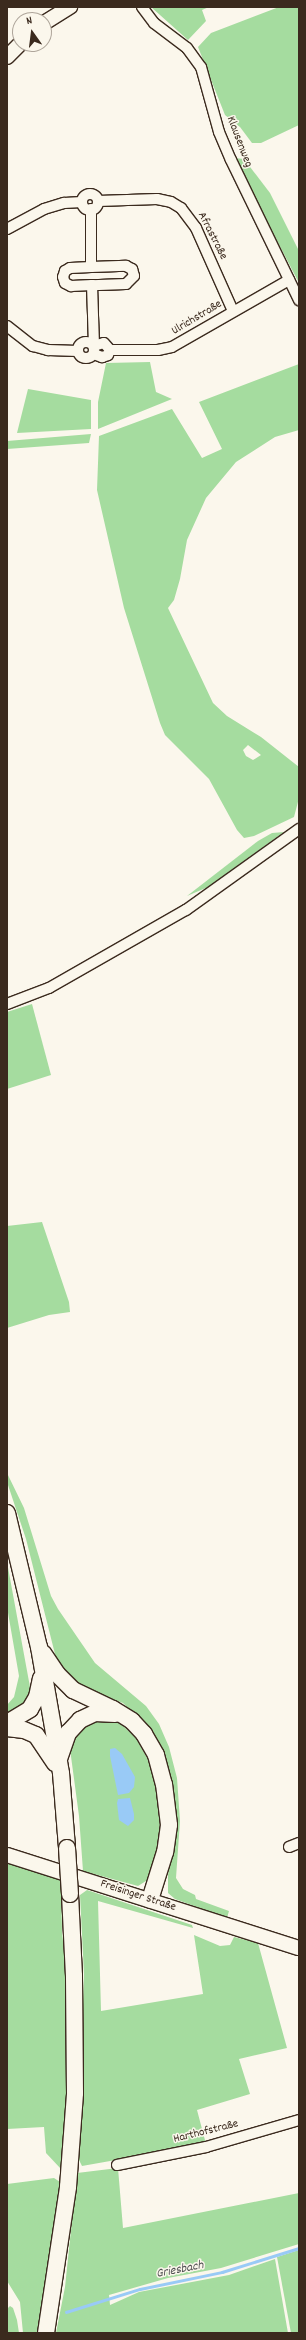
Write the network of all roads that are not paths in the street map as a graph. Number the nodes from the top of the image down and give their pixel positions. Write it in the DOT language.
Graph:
graph roads {
  1 [pos="70,7"];
  2 [pos="142,7"];
  3 [pos="52,18"];
  4 [pos="98,201"];
  5 [pos="82,202"];
  6 [pos="91,209"];
  7 [pos="7,229"];
  8 [pos="90,267"];
  9 [pos="289,280"];
  10 [pos="92,285"];
  11 [pos="299,300"];
  12 [pos="233,311"];
  13 [pos="7,326"];
  14 [pos="94,350"];
  15 [pos="299,829"];
  16 [pos="7,1004"];
  17 [pos="7,1513"];
  18 [pos="39,1647"];
  19 [pos="43,1669"];
  20 [pos="126,1716"];
  21 [pos="7,1722"];
  22 [pos="7,1728"];
  23 [pos="60,1767"];
  24 [pos="7,1855"];
  25 [pos="150,1900"];
  26 [pos="299,1948"];
  27 [pos="299,2120"];
  28 [pos="117,2165"];
  29 [pos="46,2333"];
  1 -- 3 [label="main road"];
  2 -- 9 [label="street, Klausenweg"];
  4 -- 5 [label="street, Afrastraße"];
  4 -- 6 [label="street"];
  4 -- 12 [label="street, Afrastraße"];
  5 -- 6 [label="street"];
  5 -- 7 [label="street, Afrastraße"];
  6 -- 8 [label="street"];
  8 -- 10 [label="street"];
  8 -- 10 [label="street"];
  9 -- 11 [label="street, Klausenweg"];
  9 -- 12 [label="street, Ulrichstraße"];
  10 -- 14 [label="street"];
  12 -- 14 [label="street, Ulrichstraße"];
  13 -- 14 [label="street, Ulrichstraße"];
  15 -- 16 [label="street"];
  17 -- 18 [label="highway"];
  18 -- 19 [label="highway"];
  18 -- 20 [label="highway"];
  19 -- 21 [label="highway"];
  19 -- 23 [label="highway"];
  20 -- 23 [label="highway"];
  20 -- 25 [label="highway"];
  22 -- 23 [label="highway"];
  23 -- 29 [label="highway, bridge"];
  24 -- 25 [label="main road, Freisinger Straße"];
  25 -- 26 [label="main road, Freisinger Straße"];
  27 -- 28 [label="street, Harthofstraße"];
}
